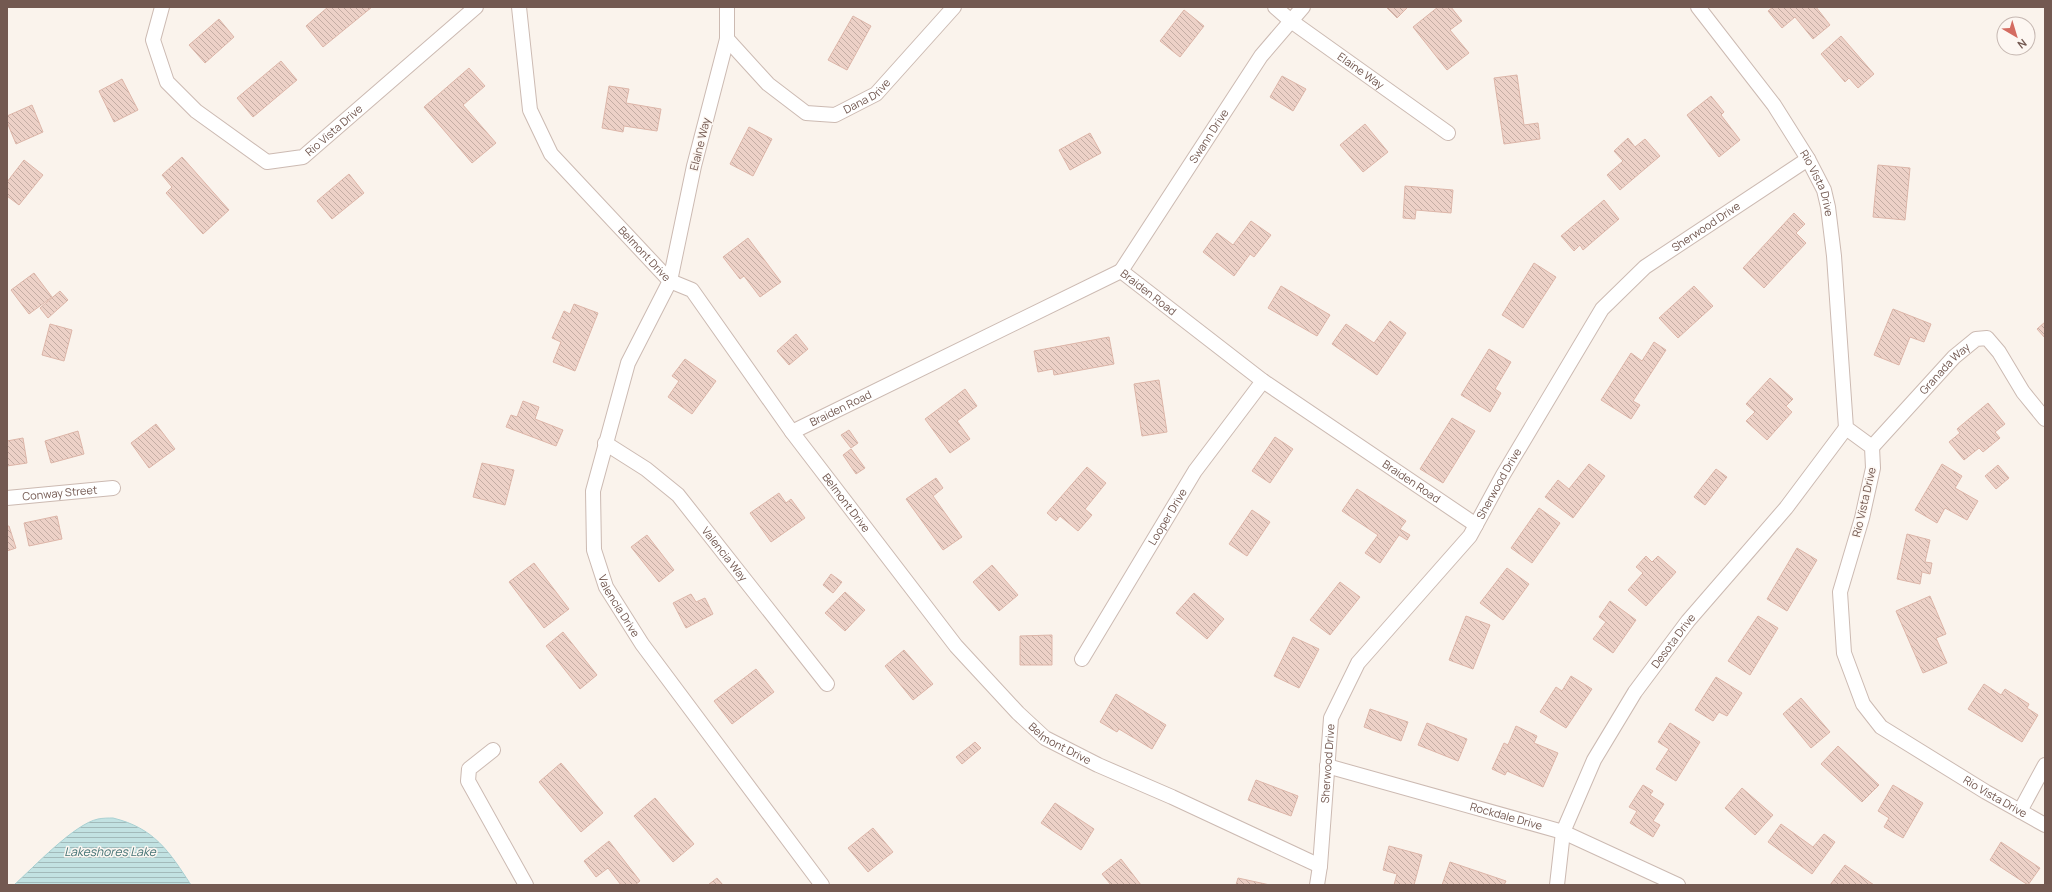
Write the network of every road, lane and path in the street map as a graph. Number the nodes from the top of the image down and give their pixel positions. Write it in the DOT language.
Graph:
graph roads {
  1 [pos="162,7"];
  2 [pos="476,7"];
  3 [pos="519,7"];
  4 [pos="727,7"];
  5 [pos="954,7"];
  6 [pos="1275,7"];
  7 [pos="1303,7"];
  8 [pos="1698,7"];
  9 [pos="1291,22"];
  10 [pos="727,39"];
  11 [pos="1448,133"];
  12 [pos="1808,159"];
  13 [pos="1121,271"];
  14 [pos="670,281"];
  15 [pos="1263,381"];
  16 [pos="2045,419"];
  17 [pos="1846,428"];
  18 [pos="792,432"];
  19 [pos="605,443"];
  20 [pos="1872,447"];
  21 [pos="113,488"];
  22 [pos="7,498"];
  23 [pos="1476,524"];
  24 [pos="1082,659"];
  25 [pos="827,684"];
  26 [pos="493,750"];
  27 [pos="2045,765"];
  28 [pos="1327,766"];
  29 [pos="2020,811"];
  30 [pos="2045,825"];
  31 [pos="1562,832"];
  32 [pos="1320,866"];
  33 [pos="526,885"];
  34 [pos="822,885"];
  35 [pos="1317,885"];
  36 [pos="1557,885"];
  37 [pos="1678,885"];
  1 -- 2 [label="street, Rio Vista Drive"];
  3 -- 14 [label="street, Belmont Drive"];
  4 -- 10 [label="street, Elaine Way"];
  5 -- 10 [label="street, Dana Drive"];
  6 -- 9 [label="street, Elaine Way"];
  7 -- 9 [label="street, Swann Drive"];
  8 -- 12 [label="street, Rio Vista Drive"];
  9 -- 11 [label="street, Elaine Way"];
  9 -- 13 [label="street, Swann Drive"];
  10 -- 14 [label="street, Elaine Way"];
  12 -- 17 [label="street, Rio Vista Drive"];
  12 -- 23 [label="street, Sherwood Drive"];
  13 -- 15 [label="street, Braiden Road"];
  13 -- 18 [label="street, Braiden Road"];
  14 -- 18 [label="street, Belmont Drive"];
  14 -- 19 [label="street, Valencia Drive"];
  15 -- 23 [label="street, Braiden Road"];
  15 -- 24 [label="street, Looper Drive"];
  16 -- 20 [label="street, Granada Way"];
  17 -- 20 [label="street"];
  17 -- 31 [label="street, Desota Drive"];
  18 -- 32 [label="street, Belmont Drive"];
  19 -- 25 [label="street, Valencia Way"];
  19 -- 34 [label="street, Valencia Drive"];
  20 -- 29 [label="street, Rio Vista Drive"];
  21 -- 22 [label="street, Conway Street"];
  23 -- 28 [label="street, Sherwood Drive"];
  26 -- 33 [label="street"];
  27 -- 29 [label="street"];
  28 -- 31 [label="street, Rockdale Drive"];
  28 -- 32 [label="street, Sherwood Drive"];
  29 -- 30 [label="street, Rio Vista Drive"];
  31 -- 36 [label="street, Desota Drive"];
  31 -- 37 [label="street, Rockdale Drive"];
  32 -- 35 [label="street, Sherwood Drive"];
}
